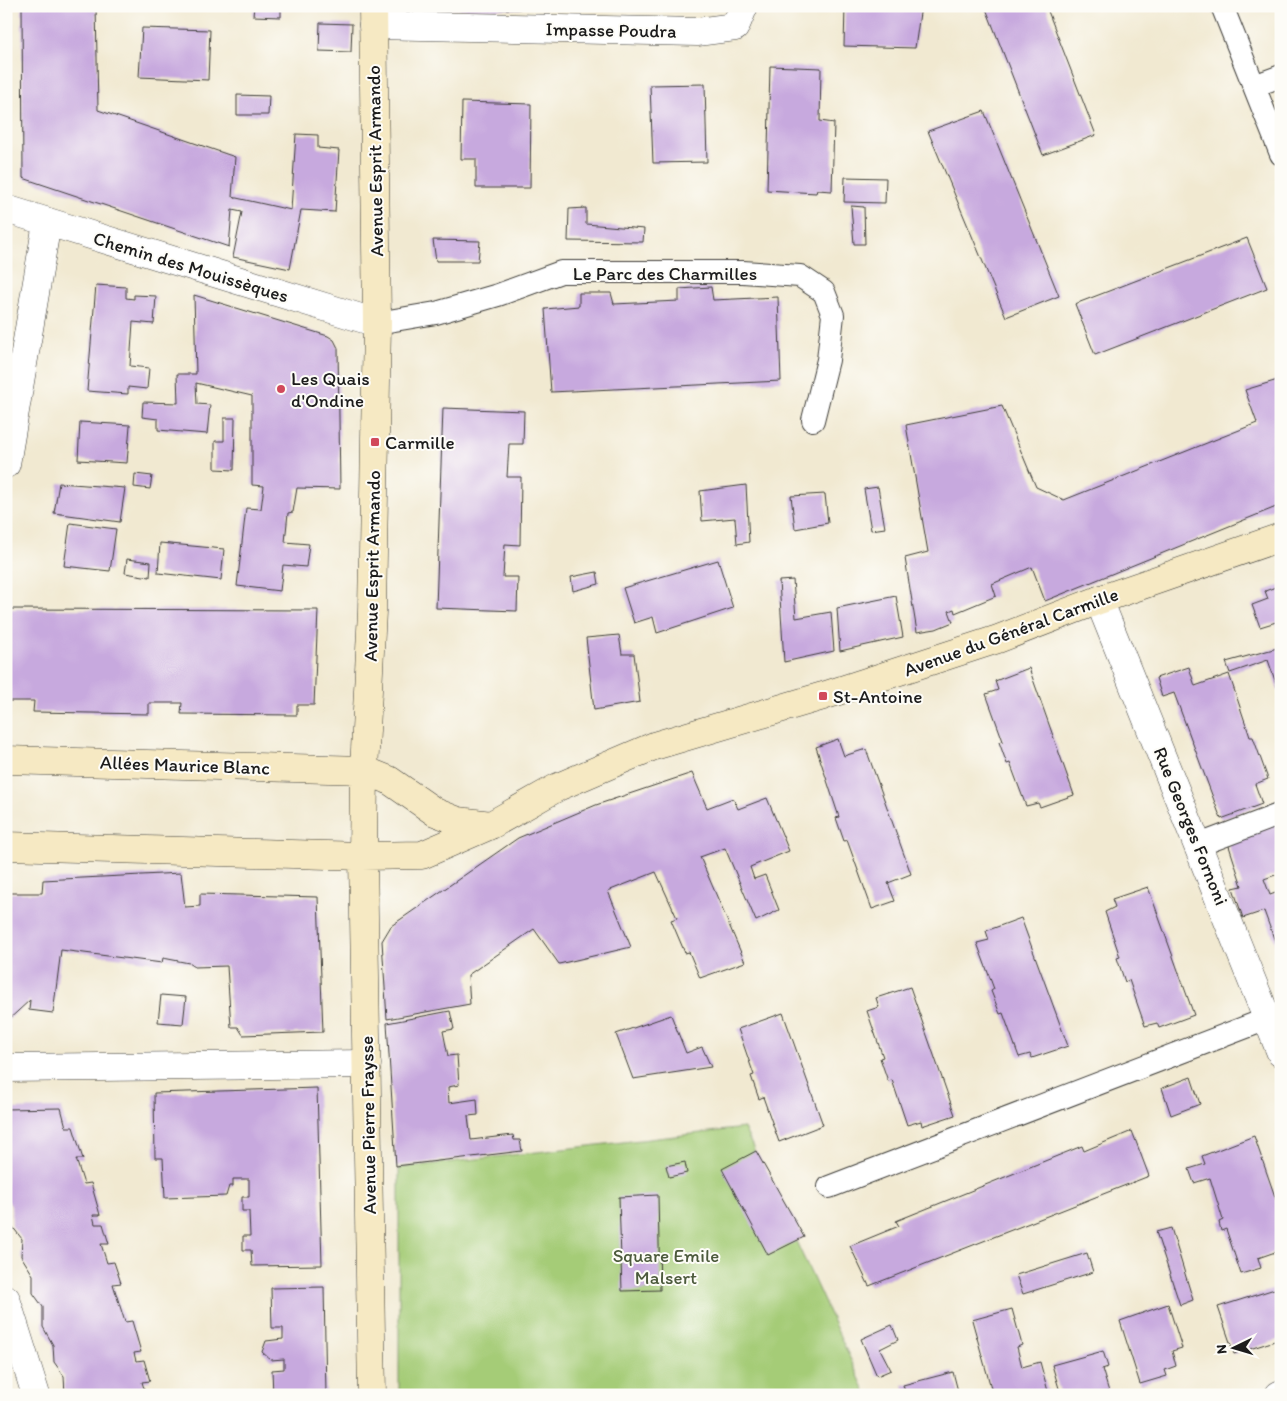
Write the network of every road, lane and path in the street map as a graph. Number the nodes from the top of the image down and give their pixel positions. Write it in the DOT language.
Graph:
graph roads {
  1 [pos="744,6"];
  2 [pos="1222,6"];
  3 [pos="373,15"];
  4 [pos="1281,76"];
  5 [pos="1254,86"];
  6 [pos="1281,154"];
  7 [pos="6,209"];
  8 [pos="47,223"];
  9 [pos="377,323"];
  10 [pos="813,420"];
  11 [pos="6,464"];
  12 [pos="1281,537"];
  13 [pos="1099,600"];
  14 [pos="6,760"];
  15 [pos="364,770"];
  16 [pos="1281,814"];
  17 [pos="490,825"];
  18 [pos="1199,845"];
  19 [pos="6,846"];
  20 [pos="363,856"];
  21 [pos="1268,1020"];
  22 [pos="1281,1053"];
  23 [pos="367,1064"];
  24 [pos="6,1068"];
  25 [pos="829,1187"];
  26 [pos="6,1299"];
  27 [pos="36,1395"];
  28 [pos="372,1395"];
  1 -- 3 [label="street, Impasse Poudra"];
  2 -- 5 [label="lane"];
  3 -- 9 [label="street, Avenue Esprit Armando"];
  4 -- 5 [label="lane"];
  5 -- 6 [label="lane"];
  7 -- 8 [label="street, Chemin des Mouissèques"];
  8 -- 9 [label="street, Chemin des Mouissèques"];
  8 -- 11 [label="street"];
  9 -- 10 [label="lane, Le Parc des Charmilles"];
  9 -- 15 [label="street, Avenue Esprit Armando"];
  12 -- 13 [label="street, Avenue du Général Carmille"];
  13 -- 17 [label="street, Avenue du Général Carmille"];
  13 -- 18 [label="street, Rue Georges Fornoni"];
  14 -- 15 [label="street, Allées Maurice Blanc"];
  15 -- 17 [label="street"];
  15 -- 20 [label="street, Avenue Esprit Armando"];
  16 -- 18 [label="lane"];
  17 -- 20 [label="street, Avenue du Général Carmille"];
  18 -- 21 [label="street, Rue Georges Fornoni"];
  19 -- 20 [label="street"];
  20 -- 23 [label="street, Avenue Pierre Fraysse"];
  21 -- 22 [label="street, Rue Georges Fornoni"];
  21 -- 25 [label="lane"];
  23 -- 24 [label="street"];
  23 -- 28 [label="street, Avenue Pierre Fraysse"];
  26 -- 27 [label="street"];
}
